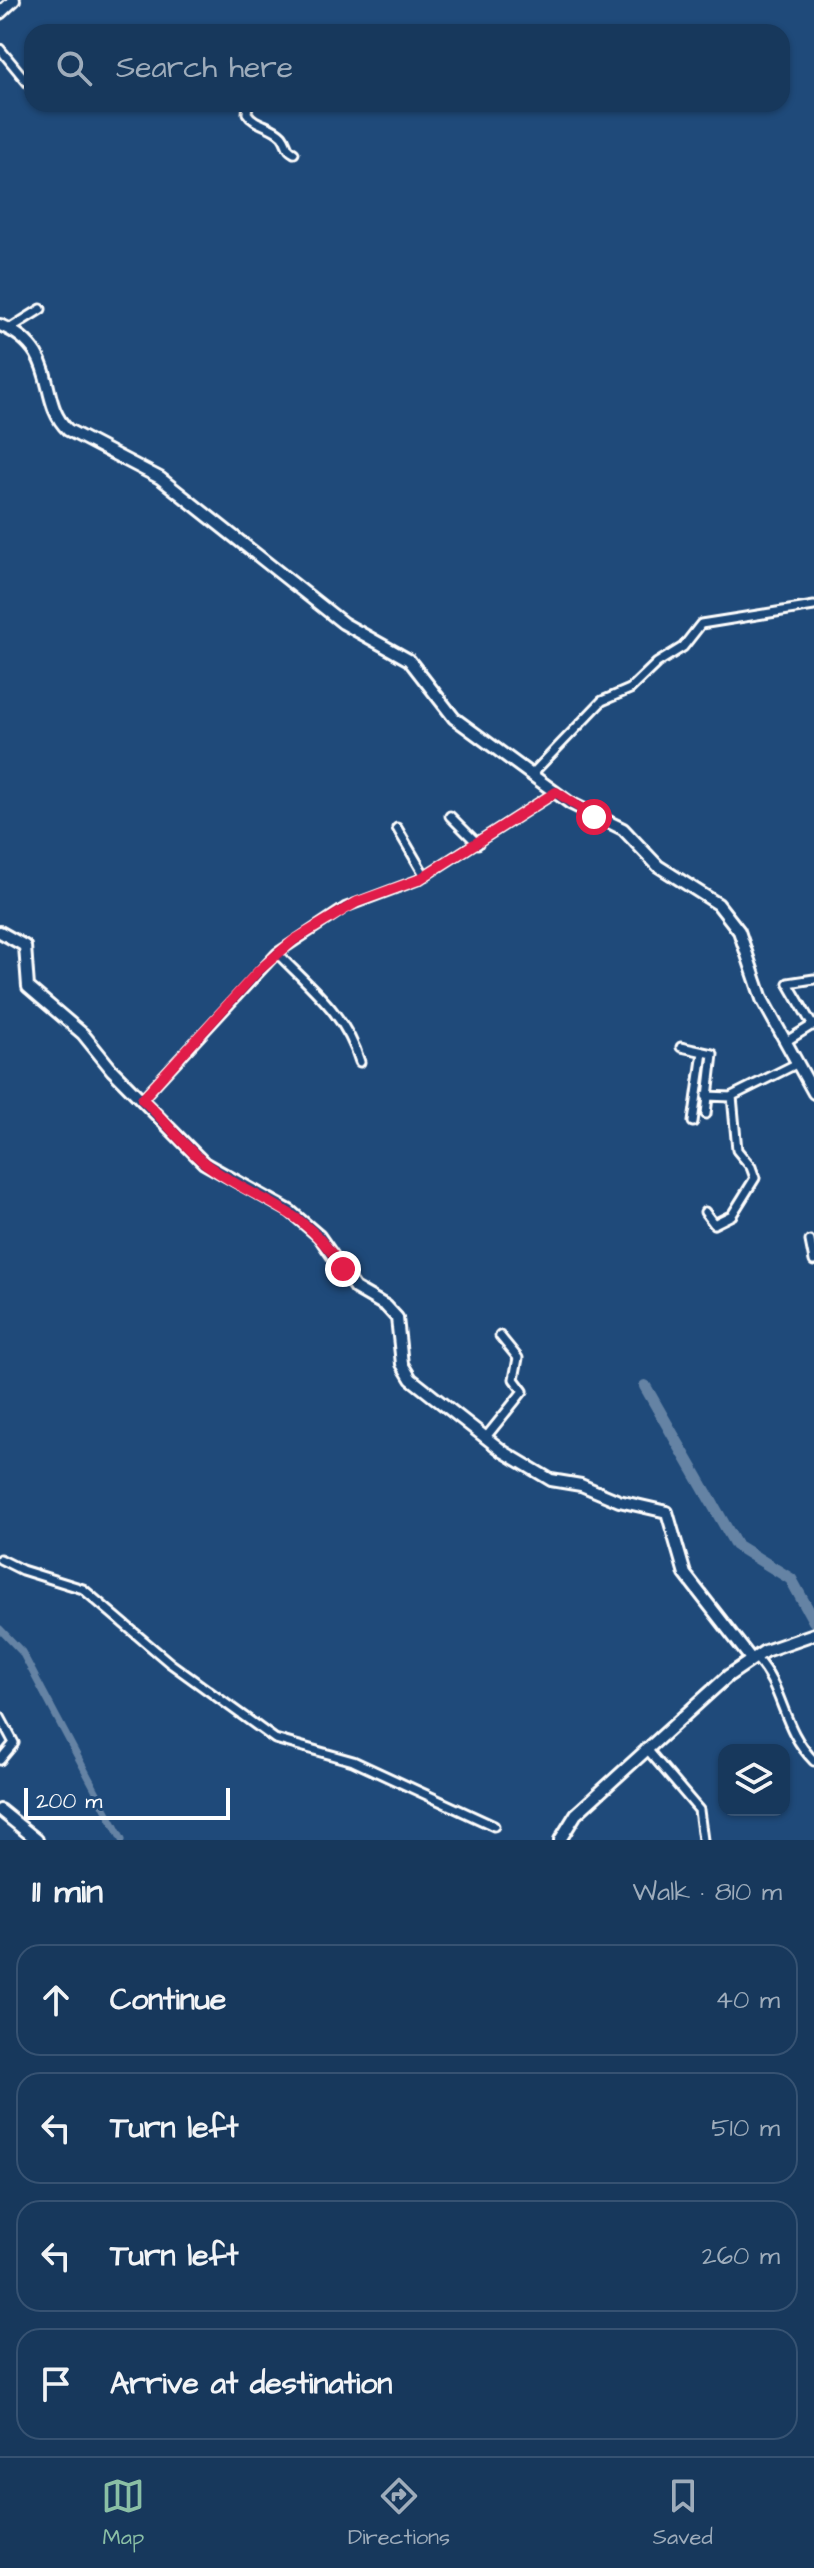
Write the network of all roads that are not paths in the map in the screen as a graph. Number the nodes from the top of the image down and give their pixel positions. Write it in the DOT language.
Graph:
graph roads {
  1 [pos="14,0"];
  2 [pos="0,13"];
  3 [pos="0,49"];
  4 [pos="24,78"];
  5 [pos="247,112"];
  6 [pos="294,153"];
  7 [pos="41,309"];
  8 [pos="3,328"];
  9 [pos="814,606"];
  10 [pos="533,773"];
  11 [pos="556,792"];
  12 [pos="450,816"];
  13 [pos="397,828"];
  14 [pos="478,844"];
  15 [pos="425,876"];
  16 [pos="0,932"];
  17 [pos="277,953"];
  18 [pos="814,979"];
  19 [pos="813,1025"];
  20 [pos="785,1042"];
  21 [pos="681,1047"];
  22 [pos="703,1052"];
  23 [pos="360,1062"];
  24 [pos="796,1064"];
  25 [pos="814,1093"];
  26 [pos="697,1095"];
  27 [pos="708,1096"];
  28 [pos="732,1097"];
  29 [pos="142,1099"];
  30 [pos="706,1114"];
  31 [pos="693,1122"];
  32 [pos="705,1212"];
  33 [pos="810,1241"];
  34 [pos="814,1261"];
  35 [pos="500,1336"];
  36 [pos="486,1437"];
  37 [pos="0,1559"];
  38 [pos="814,1634"];
  39 [pos="753,1658"];
  40 [pos="0,1717"];
  41 [pos="646,1748"];
  42 [pos="0,1760"];
  43 [pos="814,1761"];
  44 [pos="0,1810"];
  45 [pos="494,1826"];
  46 [pos="37,1840"];
  47 [pos="560,1840"];
  48 [pos="703,1840"];
  1 -- 2 [label="street"];
  3 -- 4 [label="street"];
  5 -- 6 [label="street"];
  7 -- 8 [label="street"];
  8 -- 10 [label="street"];
  9 -- 10 [label="street"];
  10 -- 11 [label="street"];
  11 -- 14 [label="street"];
  11 -- 20 [label="street"];
  12 -- 14 [label="street"];
  13 -- 15 [label="street"];
  14 -- 15 [label="street"];
  15 -- 17 [label="street"];
  16 -- 29 [label="street"];
  17 -- 23 [label="street"];
  17 -- 29 [label="street"];
  18 -- 19 [label="street"];
  19 -- 20 [label="street"];
  20 -- 24 [label="street"];
  21 -- 22 [label="street"];
  22 -- 26 [label="street"];
  22 -- 27 [label="street"];
  24 -- 25 [label="street"];
  24 -- 28 [label="street"];
  26 -- 27 [label="street"];
  26 -- 31 [label="street"];
  27 -- 28 [label="street"];
  27 -- 30 [label="street"];
  28 -- 32 [label="street"];
  29 -- 36 [label="street"];
  33 -- 34 [label="street"];
  35 -- 36 [label="street"];
  36 -- 39 [label="street"];
  37 -- 45 [label="street"];
  38 -- 39 [label="street"];
  39 -- 41 [label="street"];
  39 -- 43 [label="street"];
  40 -- 42 [label="street"];
  41 -- 47 [label="street"];
  41 -- 48 [label="street"];
  44 -- 46 [label="street"];
}
